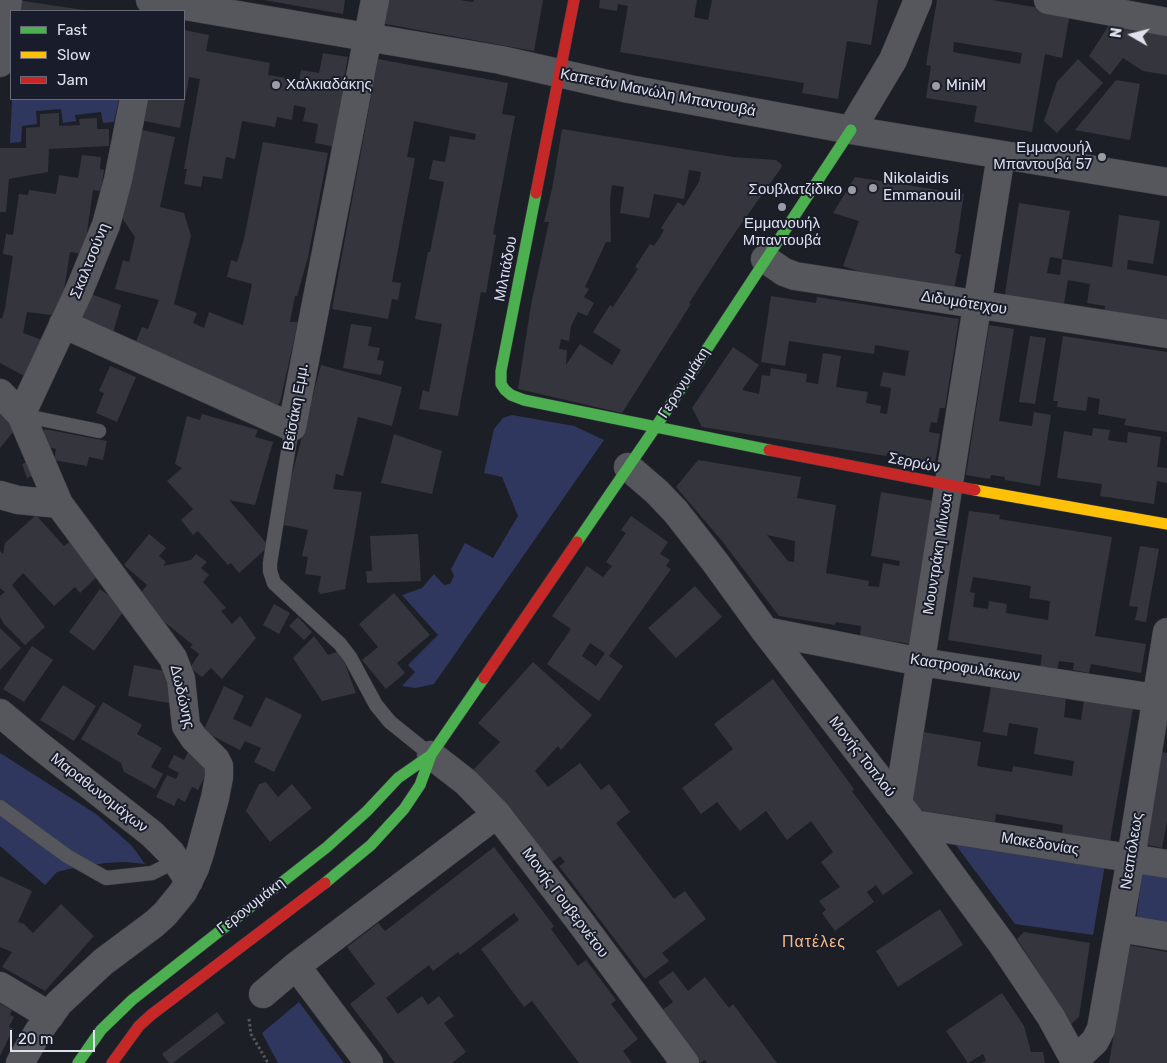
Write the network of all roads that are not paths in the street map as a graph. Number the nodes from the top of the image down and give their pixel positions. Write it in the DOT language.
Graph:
graph roads {
  1 [pos="8,0"];
  2 [pos="150,0"];
  3 [pos="154,0"];
  4 [pos="374,0"];
  5 [pos="574,0"];
  6 [pos="918,0"];
  7 [pos="1048,0"];
  8 [pos="1167,22"];
  9 [pos="368,38"];
  10 [pos="0,63"];
  11 [pos="560,73"];
  12 [pos="134,100"];
  13 [pos="851,130"];
  14 [pos="1001,155"];
  15 [pos="1167,182"];
  16 [pos="765,259"];
  17 [pos="977,305"];
  18 [pos="63,324"];
  19 [pos="1167,334"];
  20 [pos="0,393"];
  21 [pos="21,415"];
  22 [pos="292,427"];
  23 [pos="655,428"];
  24 [pos="99,431"];
  25 [pos="628,467"];
  26 [pos="949,485"];
  27 [pos="0,495"];
  28 [pos="59,504"];
  29 [pos="1167,524"];
  30 [pos="765,631"];
  31 [pos="1167,632"];
  32 [pos="920,662"];
  33 [pos="1162,699"];
  34 [pos="0,714"];
  35 [pos="431,755"];
  36 [pos="0,807"];
  37 [pos="497,814"];
  38 [pos="906,814"];
  39 [pos="1130,858"];
  40 [pos="1167,864"];
  41 [pos="183,871"];
  42 [pos="1119,928"];
  43 [pos="1167,936"];
  44 [pos="296,966"];
  45 [pos="0,986"];
  46 [pos="263,994"];
  47 [pos="50,1016"];
  48 [pos="1076,1061"];
  49 [pos="115,1062"];
  50 [pos="20,1063"];
  51 [pos="78,1063"];
  52 [pos="369,1063"];
  53 [pos="685,1063"];
  1 -- 10 [label="street"];
  2 -- 3 [label="street, Καπετάν Μανώλη Μπαντουβά"];
  3 -- 9 [label="street, Καπετάν Μανώλη Μπαντουβά"];
  4 -- 9 [label="street, Βεϊσάκη Εμμ."];
  5 -- 11 [label="street, Μιλτιάδου"];
  6 -- 13 [label="street, Γερονυμάκη"];
  7 -- 8 [label="street"];
  9 -- 11 [label="street, Καπετάν Μανώλη Μπαντουβά"];
  9 -- 22 [label="street, Βεϊσάκη Εμμ."];
  11 -- 13 [label="street, Καπετάν Μανώλη Μπαντουβά"];
  11 -- 23 [label="street, Μιλτιάδου"];
  12 -- 18 [label="street, Σκαλτσούνη"];
  13 -- 14 [label="street, Καπετάν Μανώλη Μπαντουβά"];
  13 -- 16 [label="street, Γερονυμάκη"];
  14 -- 15 [label="street, Καπετάν Μανώλη Μπαντουβά"];
  14 -- 17 [label="street, Μουντράκη Μίνωα"];
  16 -- 17 [label="street, Διδυμότειχου"];
  16 -- 23 [label="street, Γερονυμάκη"];
  17 -- 19 [label="street, Διδυμότειχου"];
  17 -- 26 [label="street, Μουντράκη Μίνωα"];
  18 -- 21 [label="street, Σκαλτσούνη"];
  18 -- 22 [label="street"];
  20 -- 21 [label="street"];
  21 -- 24 [label="lane"];
  21 -- 28 [label="street, Δωδώνης"];
  22 -- 35 [label="lane, Βεϊσάκη Εμμ."];
  23 -- 25 [label="street, Γερονυμάκη"];
  23 -- 26 [label="street, Σερρών"];
  25 -- 30 [label="street, Μονής Τοπλού"];
  25 -- 35 [label="street, Γερονυμάκη"];
  26 -- 29 [label="street, Σερρών"];
  26 -- 32 [label="street, Μουντράκη Μίνωα"];
  27 -- 28 [label="street"];
  28 -- 41 [label="street, Δωδώνης"];
  30 -- 32 [label="street, Καστροφυλάκων"];
  30 -- 38 [label="street, Μονής Τοπλού"];
  31 -- 33 [label="street, Νεαπόλεως"];
  32 -- 33 [label="street, Καστροφυλάκων"];
  32 -- 38 [label="street, Μουντράκη Μίνωα"];
  33 -- 39 [label="street, Νεαπόλεως"];
  34 -- 41 [label="street, Μαραθωνομάχων"];
  35 -- 37 [label="street, Μονής Γουβερνέτου"];
  35 -- 49 [label="street, Γερονυμάκη"];
  35 -- 51 [label="street, Γερονυμάκη"];
  36 -- 41 [label="lane"];
  37 -- 44 [label="street"];
  37 -- 53 [label="street, Μονής Γουβερνέτου"];
  38 -- 39 [label="street, Μακεδονίας"];
  38 -- 48 [label="street, Μονής Τοπλού"];
  39 -- 40 [label="street, Μακεδονίας"];
  39 -- 42 [label="street, Νεαπόλεως"];
  41 -- 47 [label="street, Δωδώνης"];
  42 -- 43 [label="street"];
  42 -- 48 [label="street, Νεαπόλεως"];
  44 -- 46 [label="street"];
  44 -- 52 [label="street"];
  45 -- 47 [label="street"];
  47 -- 50 [label="street, Δωδώνης"];
}
